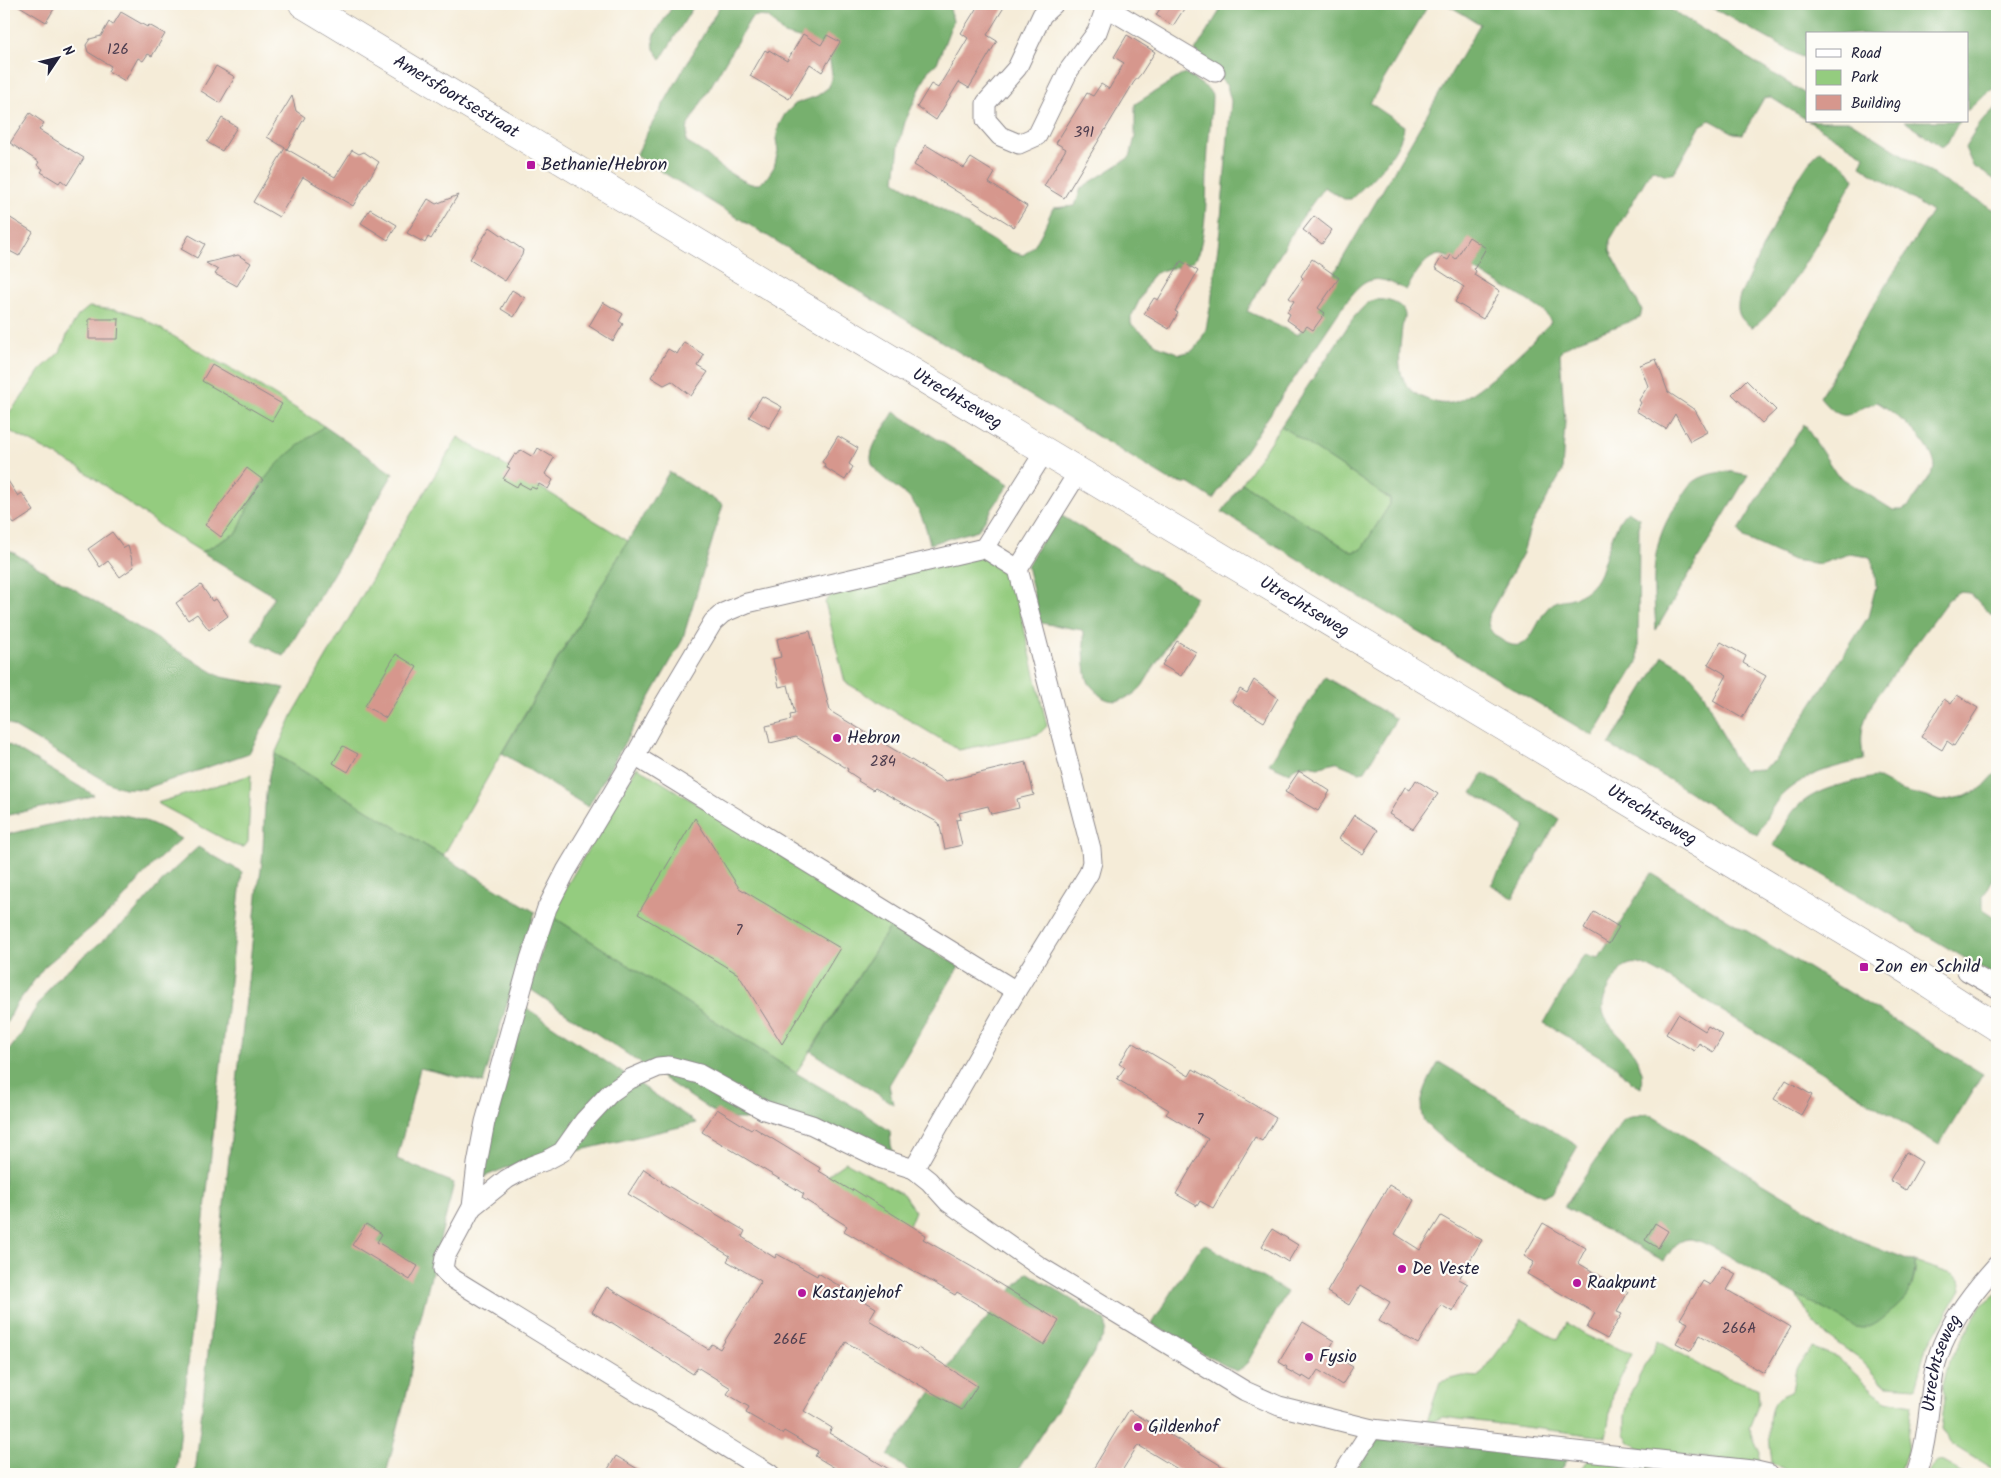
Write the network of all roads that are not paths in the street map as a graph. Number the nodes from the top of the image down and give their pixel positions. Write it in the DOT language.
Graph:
graph roads {
  1 [pos="302,4"];
  2 [pos="1054,4"];
  3 [pos="1103,5"];
  4 [pos="1215,72"];
  5 [pos="608,190"];
  6 [pos="1045,451"];
  7 [pos="1078,471"];
  8 [pos="984,548"];
  9 [pos="1018,569"];
  10 [pos="635,756"];
  11 [pos="1967,971"];
  12 [pos="1997,988"];
  13 [pos="1016,991"];
  14 [pos="1997,1027"];
  15 [pos="914,1168"];
  16 [pos="472,1207"];
  17 [pos="1997,1265"];
  18 [pos="1372,1429"];
  19 [pos="770,1474"];
  20 [pos="1343,1474"];
  21 [pos="1768,1474"];
  22 [pos="1916,1474"];
  1 -- 5 [label="main road, Amersfoortsestraat"];
  2 -- 3 [label="street"];
  3 -- 4 [label="street"];
  5 -- 6 [label="main road, Utrechtseweg"];
  6 -- 7 [label="main road, Utrechtseweg"];
  6 -- 8 [label="street"];
  7 -- 9 [label="street"];
  7 -- 14 [label="main road, Utrechtseweg"];
  8 -- 9 [label="street"];
  8 -- 10 [label="street"];
  9 -- 13 [label="street"];
  10 -- 13 [label="street"];
  10 -- 16 [label="street"];
  11 -- 12 [label="street"];
  13 -- 15 [label="street"];
  15 -- 16 [label="street"];
  15 -- 18 [label="street"];
  16 -- 19 [label="street"];
  17 -- 22 [label="street, Utrechtseweg"];
  18 -- 20 [label="street"];
  18 -- 21 [label="street"];
}
